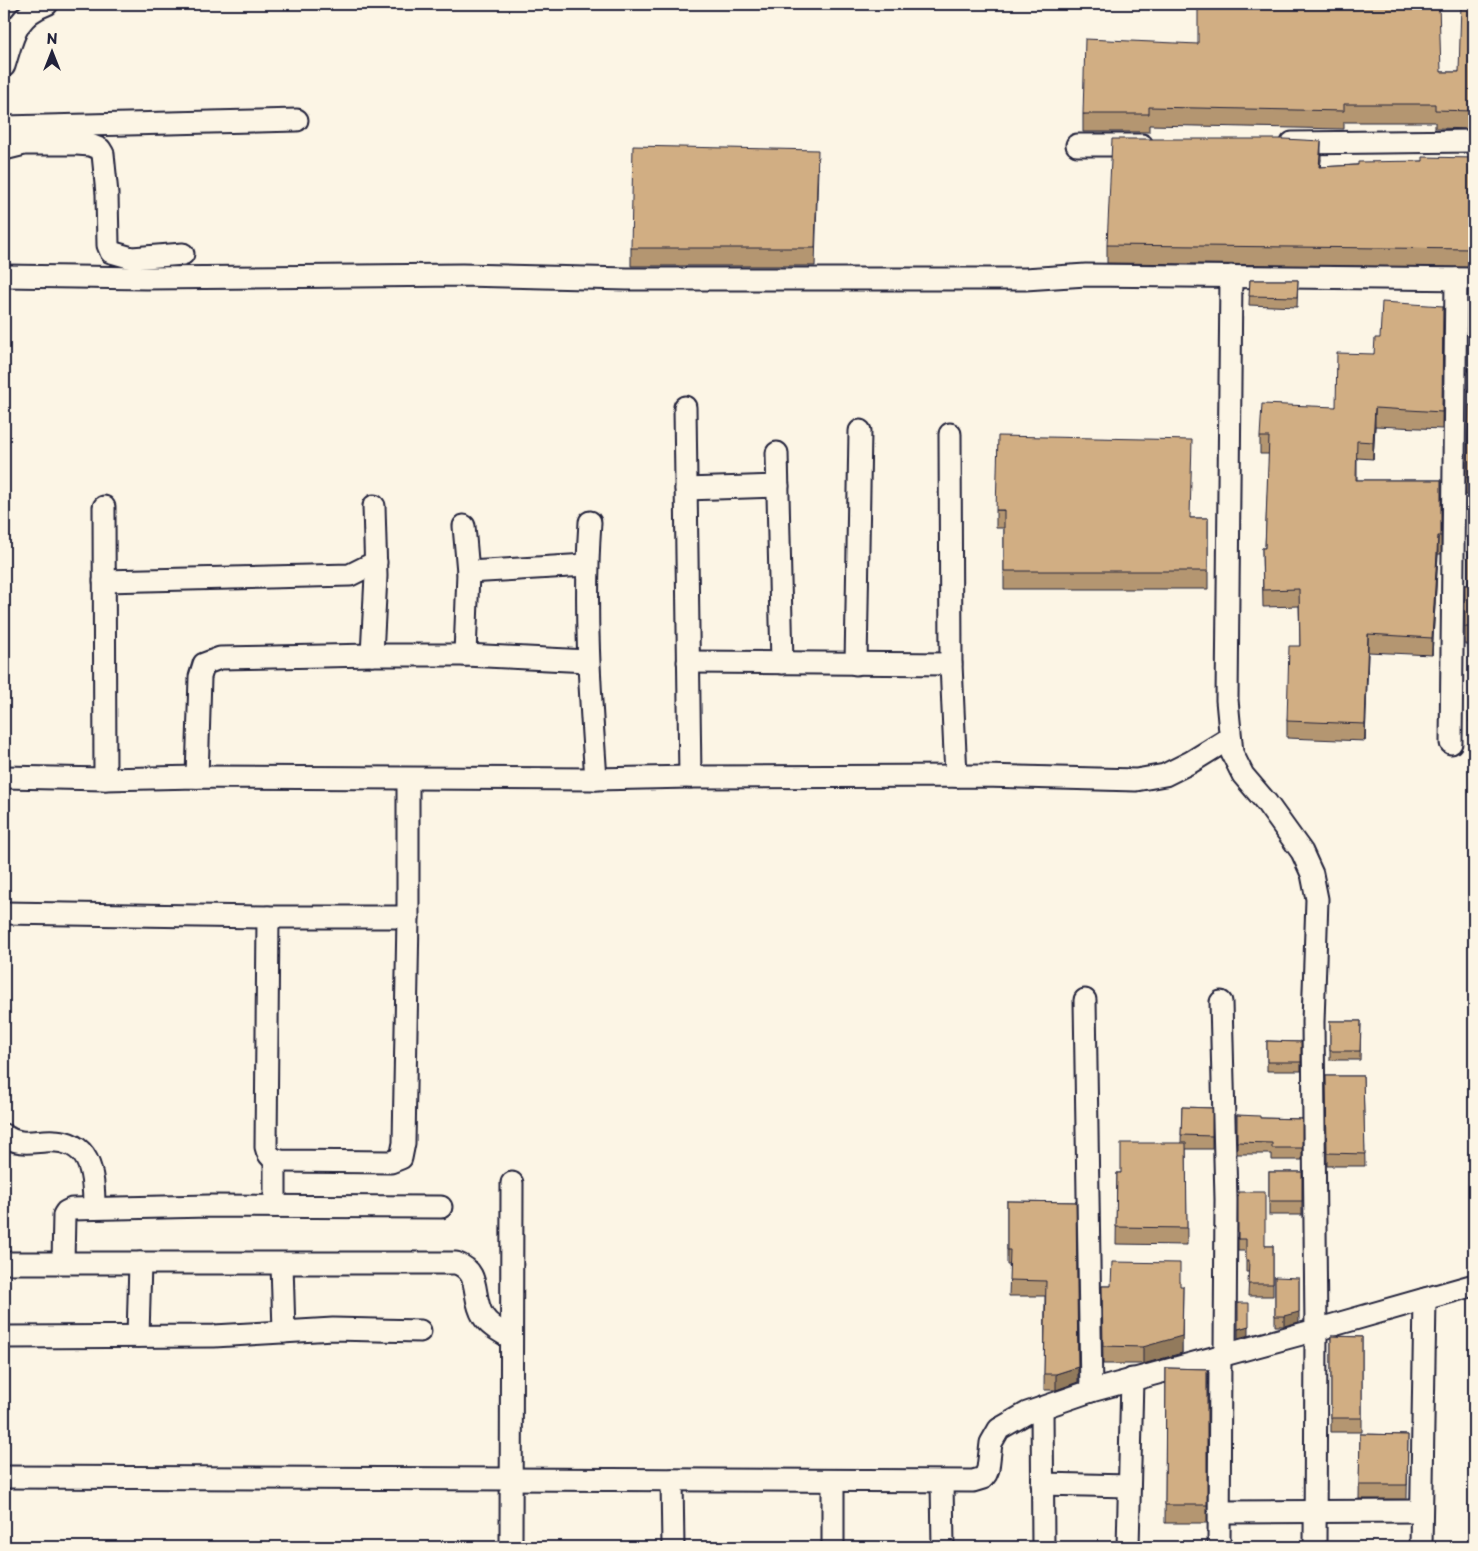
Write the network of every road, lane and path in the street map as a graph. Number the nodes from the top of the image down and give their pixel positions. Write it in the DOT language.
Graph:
graph roads {
  1 [pos="47,4"];
  2 [pos="4,66"];
  3 [pos="297,120"];
  4 [pos="4,127"];
  5 [pos="1474,141"];
  6 [pos="1276,143"];
  7 [pos="1156,144"];
  8 [pos="1077,145"];
  9 [pos="4,149"];
  10 [pos="183,254"];
  11 [pos="4,276"];
  12 [pos="1232,276"];
  13 [pos="1465,279"];
  14 [pos="685,408"];
  15 [pos="860,431"];
  16 [pos="950,434"];
  17 [pos="778,453"];
  18 [pos="778,486"];
  19 [pos="686,489"];
  20 [pos="374,506"];
  21 [pos="104,507"];
  22 [pos="590,522"];
  23 [pos="464,526"];
  24 [pos="376,562"];
  25 [pos="587,565"];
  26 [pos="468,572"];
  27 [pos="104,581"];
  28 [pos="372,655"];
  29 [pos="465,655"];
  30 [pos="588,661"];
  31 [pos="688,662"];
  32 [pos="782,663"];
  33 [pos="856,664"];
  34 [pos="951,664"];
  35 [pos="1230,738"];
  36 [pos="1451,743"];
  37 [pos="197,776"];
  38 [pos="956,776"];
  39 [pos="4,777"];
  40 [pos="690,777"];
  41 [pos="105,779"];
  42 [pos="408,779"];
  43 [pos="596,779"];
  44 [pos="4,913"];
  45 [pos="268,917"];
  46 [pos="408,917"];
  47 [pos="1085,1000"];
  48 [pos="1221,1002"];
  49 [pos="4,1135"];
  50 [pos="275,1160"];
  51 [pos="512,1183"];
  52 [pos="275,1206"];
  53 [pos="441,1207"];
  54 [pos="94,1208"];
  55 [pos="63,1262"];
  56 [pos="4,1263"];
  57 [pos="140,1263"];
  58 [pos="282,1264"];
  59 [pos="1474,1285"];
  60 [pos="1425,1299"];
  61 [pos="1316,1330"];
  62 [pos="420,1331"];
  63 [pos="284,1332"];
  64 [pos="138,1336"];
  65 [pos="4,1337"];
  66 [pos="511,1338"];
  67 [pos="1222,1354"];
  68 [pos="1132,1379"];
  69 [pos="1090,1391"];
  70 [pos="1042,1408"];
  71 [pos="4,1477"];
  72 [pos="511,1479"];
  73 [pos="672,1480"];
  74 [pos="833,1481"];
  75 [pos="942,1482"];
  76 [pos="1042,1484"];
  77 [pos="1129,1486"];
  78 [pos="1421,1511"];
  79 [pos="1219,1512"];
  80 [pos="1315,1512"];
  81 [pos="511,1547"];
  82 [pos="673,1547"];
  83 [pos="834,1547"];
  84 [pos="943,1547"];
  85 [pos="1043,1547"];
  86 [pos="1128,1547"];
  87 [pos="1219,1547"];
  88 [pos="1315,1547"];
  89 [pos="1421,1547"];
  1 -- 2 [label="street"];
  3 -- 4 [label="street"];
  5 -- 6 [label="street"];
  7 -- 8 [label="street"];
  9 -- 10 [label="street"];
  11 -- 12 [label="street"];
  12 -- 13 [label="street"];
  12 -- 35 [label="street"];
  13 -- 36 [label="street"];
  14 -- 19 [label="street"];
  15 -- 33 [label="street"];
  16 -- 34 [label="street"];
  17 -- 18 [label="street"];
  18 -- 19 [label="street"];
  18 -- 32 [label="street"];
  19 -- 31 [label="street"];
  20 -- 24 [label="street"];
  21 -- 27 [label="street"];
  22 -- 25 [label="street"];
  23 -- 26 [label="street"];
  24 -- 27 [label="street"];
  24 -- 28 [label="street"];
  25 -- 26 [label="street"];
  25 -- 30 [label="street"];
  26 -- 29 [label="street"];
  27 -- 41 [label="street"];
  28 -- 29 [label="street"];
  28 -- 37 [label="street"];
  29 -- 30 [label="street"];
  30 -- 43 [label="street"];
  31 -- 32 [label="street"];
  31 -- 40 [label="street"];
  32 -- 33 [label="street"];
  33 -- 34 [label="street"];
  34 -- 38 [label="street"];
  35 -- 38 [label="street"];
  35 -- 61 [label="street"];
  37 -- 41 [label="street"];
  37 -- 42 [label="street"];
  38 -- 40 [label="street"];
  39 -- 41 [label="street"];
  40 -- 43 [label="street"];
  42 -- 43 [label="street"];
  42 -- 46 [label="street"];
  44 -- 45 [label="street"];
  45 -- 46 [label="street"];
  45 -- 50 [label="street"];
  46 -- 50 [label="street"];
  47 -- 69 [label="street"];
  48 -- 67 [label="street"];
  49 -- 54 [label="street"];
  50 -- 52 [label="street"];
  51 -- 66 [label="street"];
  52 -- 53 [label="street"];
  52 -- 54 [label="street"];
  54 -- 55 [label="street"];
  55 -- 56 [label="street"];
  55 -- 57 [label="street"];
  57 -- 58 [label="street"];
  57 -- 64 [label="street"];
  58 -- 63 [label="street"];
  58 -- 66 [label="street"];
  59 -- 60 [label="street"];
  60 -- 61 [label="street"];
  60 -- 78 [label="street"];
  61 -- 67 [label="street"];
  61 -- 80 [label="street"];
  62 -- 63 [label="street"];
  63 -- 64 [label="street"];
  64 -- 65 [label="street"];
  66 -- 72 [label="street"];
  67 -- 68 [label="street"];
  67 -- 79 [label="street"];
  68 -- 69 [label="street"];
  68 -- 77 [label="street"];
  69 -- 70 [label="street"];
  70 -- 75 [label="street"];
  70 -- 76 [label="street"];
  71 -- 72 [label="street"];
  72 -- 73 [label="street"];
  72 -- 81 [label="street"];
  73 -- 74 [label="street"];
  73 -- 82 [label="street"];
  74 -- 75 [label="street"];
  74 -- 83 [label="street"];
  75 -- 84 [label="street"];
  76 -- 77 [label="street"];
  76 -- 85 [label="street"];
  77 -- 86 [label="street"];
  78 -- 80 [label="street"];
  78 -- 89 [label="street"];
  79 -- 80 [label="street"];
  79 -- 87 [label="street"];
  80 -- 88 [label="street"];
}
